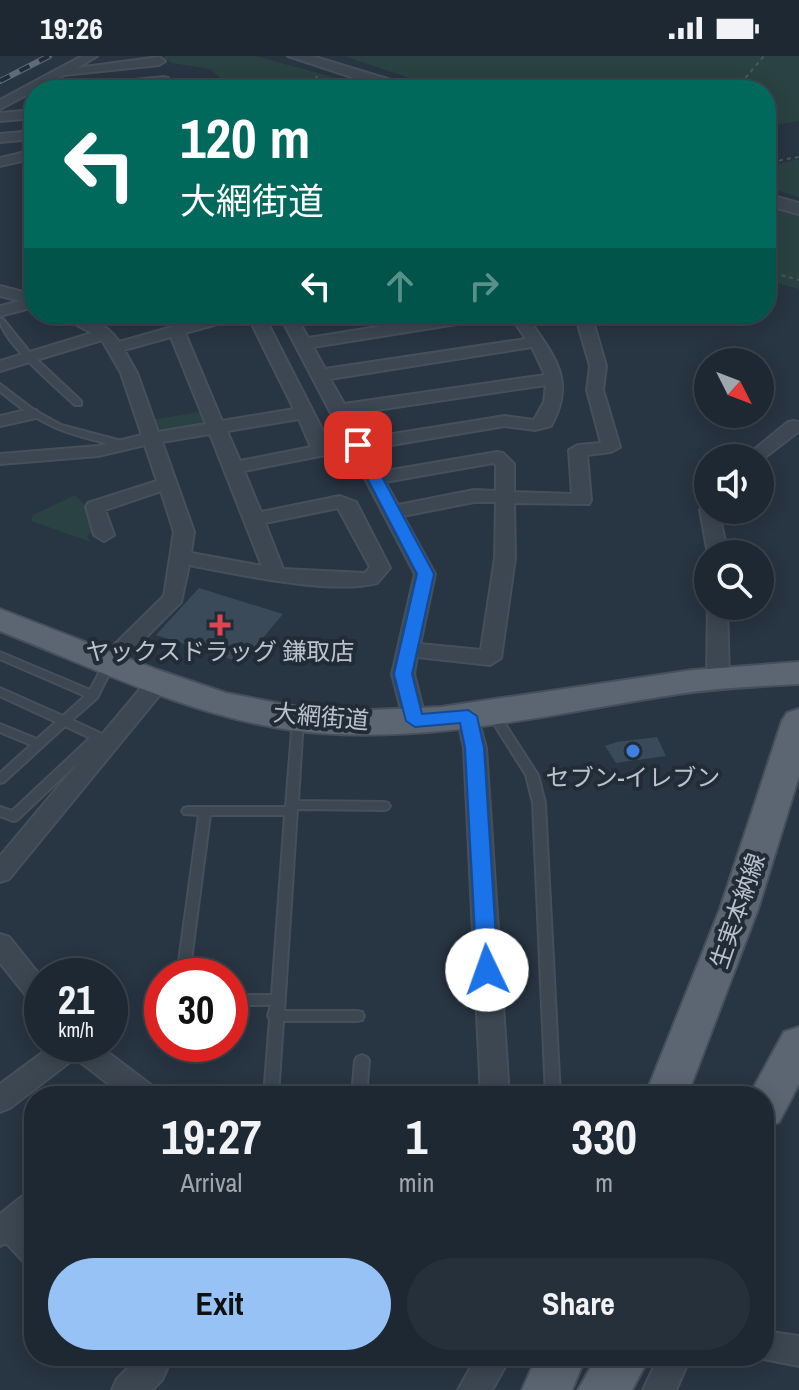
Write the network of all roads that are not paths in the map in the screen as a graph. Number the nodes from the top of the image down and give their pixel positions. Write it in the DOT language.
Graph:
graph roads {
  1 [pos="91,56"];
  2 [pos="127,56"];
  3 [pos="278,56"];
  4 [pos="296,56"];
  5 [pos="316,56"];
  6 [pos="159,61"];
  7 [pos="329,63"];
  8 [pos="142,65"];
  9 [pos="58,74"];
  10 [pos="47,80"];
  11 [pos="163,80"];
  12 [pos="380,80"];
  13 [pos="382,80"];
  14 [pos="384,80"];
  15 [pos="24,92"];
  16 [pos="24,95"];
  17 [pos="17,96"];
  18 [pos="0,105"];
  19 [pos="24,115"];
  20 [pos="0,117"];
  21 [pos="24,136"];
  22 [pos="0,138"];
  23 [pos="24,156"];
  24 [pos="0,162"];
  25 [pos="776,198"];
  26 [pos="776,199"];
  27 [pos="799,202"];
  28 [pos="799,209"];
  29 [pos="0,291"];
  30 [pos="24,298"];
  31 [pos="24,304"];
  32 [pos="0,311"];
  33 [pos="0,321"];
  34 [pos="82,324"];
  35 [pos="198,324"];
  36 [pos="260,324"];
  37 [pos="293,324"];
  38 [pos="367,324"];
  39 [pos="412,324"];
  40 [pos="523,324"];
  41 [pos="586,324"];
  42 [pos="176,330"];
  43 [pos="373,333"];
  44 [pos="110,341"];
  45 [pos="535,342"];
  46 [pos="304,344"];
  47 [pos="29,357"];
  48 [pos="0,366"];
  49 [pos="321,375"];
  50 [pos="554,379"];
  51 [pos="0,387"];
  52 [pos="78,403"];
  53 [pos="340,410"];
  54 [pos="304,413"];
  55 [pos="30,414"];
  56 [pos="0,421"];
  57 [pos="794,426"];
  58 [pos="214,428"];
  59 [pos="153,438"];
  60 [pos="771,444"];
  61 [pos="126,445"];
  62 [pos="358,445"];
  63 [pos="0,459"];
  64 [pos="233,468"];
  65 [pos="376,478"];
  66 [pos="168,483"];
  67 [pos="507,498"];
  68 [pos="393,512"];
  69 [pos="256,519"];
  70 [pos="104,535"];
  71 [pos="180,557"];
  72 [pos="276,576"];
  73 [pos="0,619"];
  74 [pos="717,620"];
  75 [pos="410,650"];
  76 [pos="0,655"];
  77 [pos="110,661"];
  78 [pos="799,673"];
  79 [pos="718,678"];
  80 [pos="159,681"];
  81 [pos="0,692"];
  82 [pos="93,695"];
  83 [pos="480,714"];
  84 [pos="298,719"];
  85 [pos="65,720"];
  86 [pos="415,721"];
  87 [pos="799,721"];
  88 [pos="0,728"];
  89 [pos="39,744"];
  90 [pos="3,772"];
  91 [pos="384,806"];
  92 [pos="290,808"];
  93 [pos="0,811"];
  94 [pos="188,811"];
  95 [pos="205,811"];
  96 [pos="0,873"];
  97 [pos="185,958"];
  98 [pos="5,959"];
  99 [pos="24,979"];
  100 [pos="248,1000"];
  101 [pos="276,1000"];
  102 [pos="275,1016"];
  103 [pos="357,1016"];
  104 [pos="799,1044"];
  105 [pos="362,1061"];
  106 [pos="52,1062"];
  107 [pos="100,1062"];
  108 [pos="132,1086"];
  109 [pos="272,1086"];
  110 [pos="360,1086"];
  111 [pos="494,1086"];
  112 [pos="553,1086"];
  113 [pos="670,1086"];
  114 [pos="774,1090"];
  115 [pos="0,1100"];
  116 [pos="24,1212"];
  117 [pos="4,1229"];
  118 [pos="24,1244"];
  119 [pos="774,1347"];
  120 [pos="799,1351"];
  121 [pos="148,1366"];
  122 [pos="489,1366"];
  123 [pos="558,1366"];
  124 [pos="619,1366"];
  125 [pos="670,1366"];
  126 [pos="128,1390"];
  127 [pos="474,1390"];
  128 [pos="547,1390"];
  129 [pos="603,1390"];
  130 [pos="659,1390"];
  1 -- 9 [label="street"];
  2 -- 8 [label="street"];
  3 -- 7 [label="street"];
  4 -- 12 [label="street"];
  5 -- 14 [label="street"];
  6 -- 8 [label="street"];
  7 -- 13 [label="street"];
  8 -- 9 [label="street"];
  8 -- 11 [label="street"];
  9 -- 10 [label="street"];
  15 -- 17 [label="street"];
  16 -- 17 [label="street"];
  17 -- 18 [label="street"];
  19 -- 20 [label="street"];
  21 -- 22 [label="street"];
  23 -- 24 [label="street"];
  25 -- 27 [label="street"];
  26 -- 28 [label="street"];
  29 -- 30 [label="street"];
  31 -- 32 [label="street"];
  33 -- 47 [label="lane"];
  34 -- 44 [label="street"];
  35 -- 42 [label="street"];
  36 -- 54 [label="street"];
  37 -- 46 [label="street"];
  38 -- 43 [label="street"];
  39 -- 43 [label="street"];
  40 -- 45 [label="street"];
  41 -- 67 [label="street"];
  42 -- 44 [label="street"];
  42 -- 58 [label="street"];
  43 -- 46 [label="street"];
  44 -- 47 [label="street"];
  44 -- 59 [label="street"];
  45 -- 49 [label="street"];
  45 -- 50 [label="street"];
  46 -- 49 [label="street"];
  47 -- 48 [label="street"];
  47 -- 52 [label="lane"];
  49 -- 53 [label="street"];
  50 -- 53 [label="street"];
  50 -- 62 [label="street"];
  51 -- 55 [label="lane"];
  53 -- 62 [label="street"];
  54 -- 58 [label="street"];
  54 -- 64 [label="street"];
  55 -- 56 [label="street"];
  55 -- 61 [label="lane"];
  57 -- 60 [label="street"];
  58 -- 59 [label="street"];
  58 -- 64 [label="street"];
  59 -- 61 [label="street"];
  59 -- 66 [label="street"];
  61 -- 63 [label="street"];
  62 -- 65 [label="street"];
  64 -- 69 [label="street"];
  65 -- 67 [label="street"];
  65 -- 68 [label="street"];
  66 -- 70 [label="street"];
  66 -- 71 [label="street"];
  67 -- 68 [label="street"];
  67 -- 75 [label="street"];
  68 -- 75 [label="street"];
  69 -- 72 [label="street"];
  69 -- 72 [label="street"];
  71 -- 72 [label="street"];
  71 -- 77 [label="street"];
  73 -- 77 [label="main road, 大網街道"];
  74 -- 79 [label="street"];
  75 -- 86 [label="street"];
  76 -- 82 [label="lane"];
  77 -- 80 [label="main road, 大網街道"];
  77 -- 82 [label="lane"];
  78 -- 79 [label="main road, 大網街道"];
  79 -- 83 [label="main road, 大網街道"];
  80 -- 84 [label="main road, 大網街道"];
  80 -- 96 [label="street"];
  81 -- 85 [label="lane"];
  82 -- 85 [label="lane"];
  83 -- 86 [label="main road, 大網街道"];
  83 -- 111 [label="street"];
  83 -- 112 [label="lane"];
  84 -- 86 [label="main road, 大網街道"];
  84 -- 92 [label="lane"];
  85 -- 89 [label="lane"];
  85 -- 93 [label="lane"];
  87 -- 113 [label="main road, 生実本納線"];
  88 -- 89 [label="lane"];
  89 -- 90 [label="lane"];
  91 -- 92 [label="lane"];
  92 -- 95 [label="lane"];
  92 -- 101 [label="lane"];
  94 -- 95 [label="lane"];
  95 -- 97 [label="lane"];
  98 -- 99 [label="street"];
  100 -- 101 [label="lane"];
  101 -- 102 [label="lane"];
  102 -- 103 [label="lane"];
  102 -- 109 [label="lane"];
  104 -- 114 [label="main road"];
  105 -- 110 [label="lane"];
  106 -- 115 [label="street"];
  107 -- 108 [label="street"];
  116 -- 117 [label="street"];
  117 -- 118 [label="street"];
  119 -- 120 [label="street"];
  121 -- 126 [label="street"];
  122 -- 127 [label="street"];
  123 -- 128 [label="main road"];
  124 -- 129 [label="main road"];
  125 -- 130 [label="street"];
}
